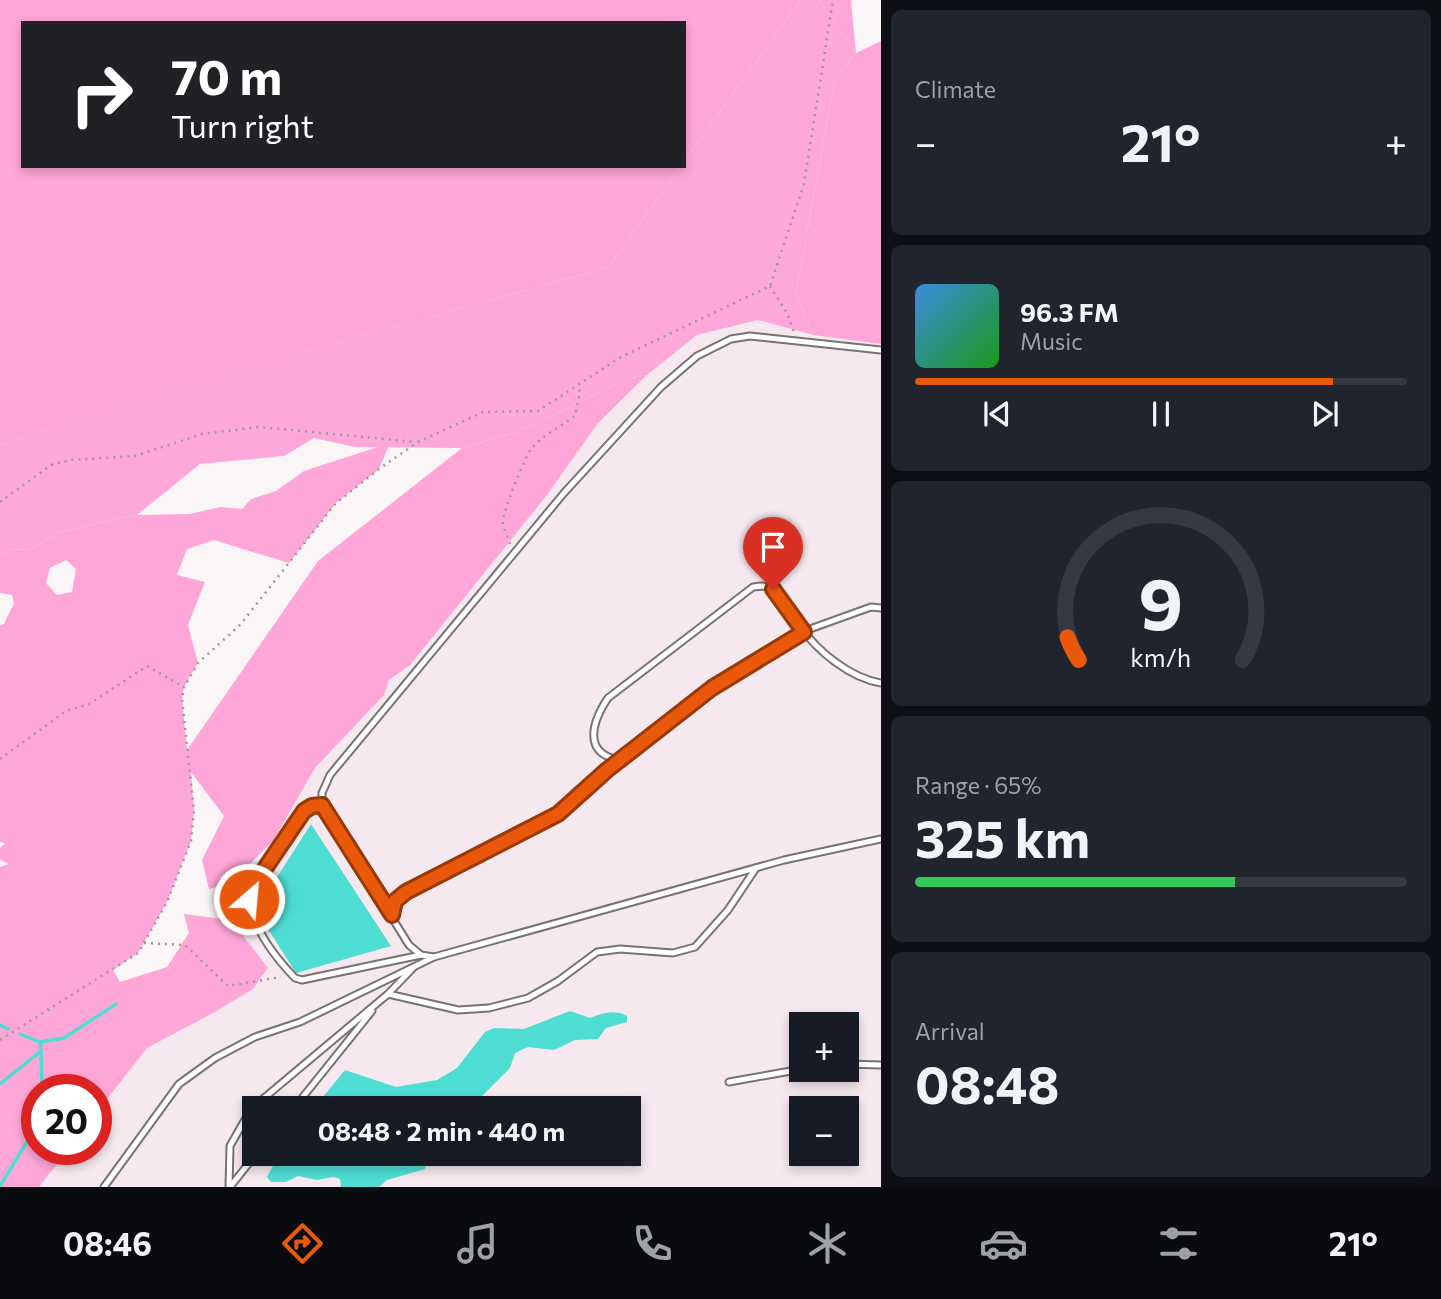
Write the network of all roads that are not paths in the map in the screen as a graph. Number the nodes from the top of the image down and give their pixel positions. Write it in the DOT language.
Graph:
graph roads {
  1 [pos="881,350"];
  2 [pos="881,608"];
  3 [pos="804,632"];
  4 [pos="881,683"];
  5 [pos="620,760"];
  6 [pos="322,805"];
  7 [pos="881,839"];
  8 [pos="757,868"];
  9 [pos="392,915"];
  10 [pos="421,955"];
  11 [pos="434,957"];
  12 [pos="415,965"];
  13 [pos="388,994"];
  14 [pos="859,1064"];
  15 [pos="881,1065"];
  16 [pos="789,1071"];
  17 [pos="729,1082"];
  18 [pos="303,1096"];
  19 [pos="246,1166"];
  20 [pos="104,1187"];
  21 [pos="229,1187"];
  1 -- 6 [label="lane"];
  2 -- 3 [label="lane"];
  3 -- 4 [label="lane"];
  3 -- 5 [label="lane"];
  3 -- 5 [label="lane"];
  5 -- 9 [label="lane"];
  6 -- 9 [label="lane"];
  6 -- 10 [label="lane"];
  7 -- 8 [label="lane"];
  8 -- 11 [label="lane"];
  8 -- 13 [label="lane"];
  9 -- 10 [label="lane"];
  10 -- 11 [label="lane"];
  11 -- 12 [label="lane"];
  12 -- 13 [label="lane"];
  12 -- 20 [label="lane"];
  13 -- 18 [label="lane"];
  13 -- 21 [label="lane"];
  14 -- 15 [label="lane"];
  16 -- 17 [label="lane"];
  19 -- 21 [label="lane"];
}
